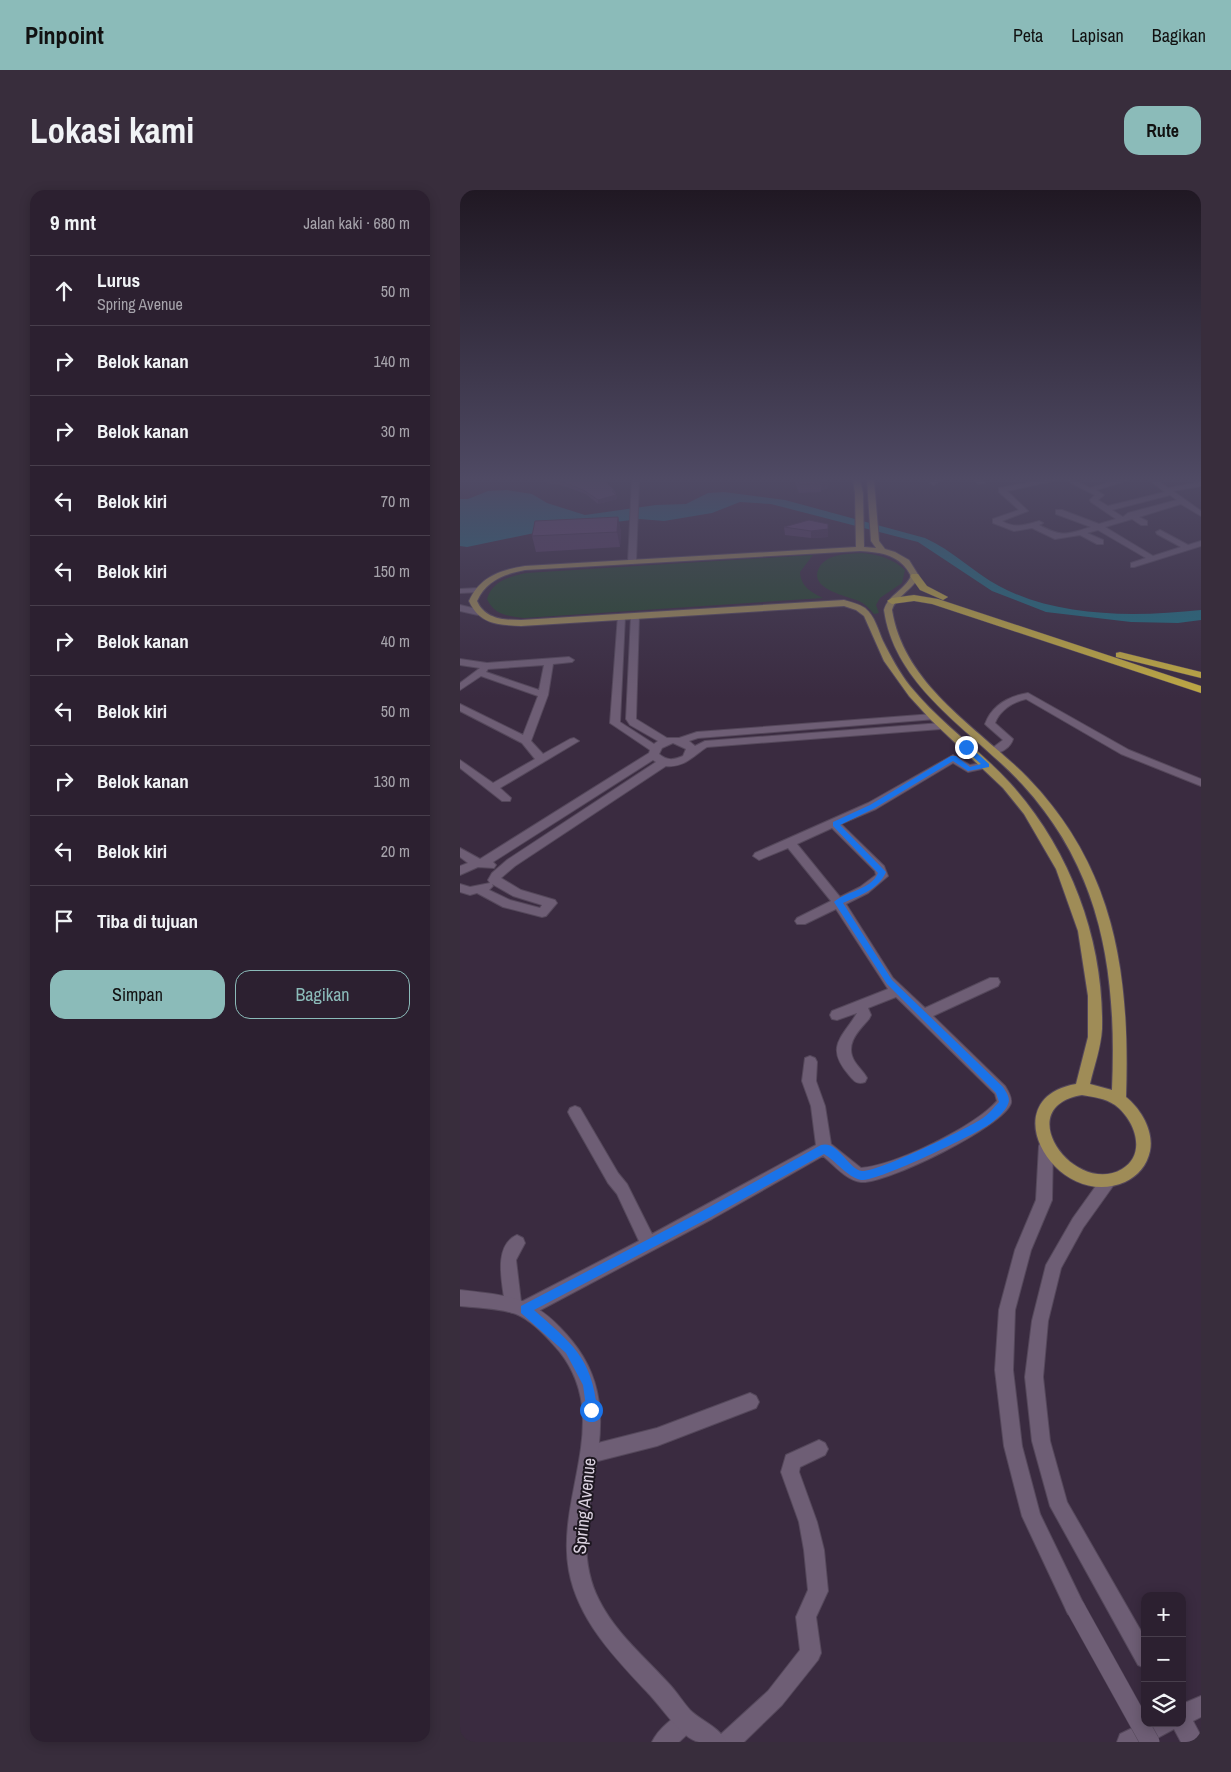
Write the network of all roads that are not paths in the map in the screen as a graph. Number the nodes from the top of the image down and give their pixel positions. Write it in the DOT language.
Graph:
graph roads {
  1 [pos="632,552"];
  2 [pos="788,552"];
  3 [pos="888,552"];
  4 [pos="1141,552"];
  5 [pos="1169,552"];
  6 [pos="1151,558"];
  7 [pos="632,562"];
  8 [pos="1134,565"];
  9 [pos="916,576"];
  10 [pos="476,590"];
  11 [pos="460,591"];
  12 [pos="892,600"];
  13 [pos="460,608"];
  14 [pos="478,612"];
  15 [pos="636,616"];
  16 [pos="621,617"];
  17 [pos="1112,653"];
  18 [pos="569,660"];
  19 [pos="460,662"];
  20 [pos="549,662"];
  21 [pos="487,666"];
  22 [pos="1137,670"];
  23 [pos="478,672"];
  24 [pos="1201,675"];
  25 [pos="1201,681"];
  26 [pos="460,687"];
  27 [pos="1201,690"];
  28 [pos="543,695"];
  29 [pos="1201,697"];
  30 [pos="460,707"];
  31 [pos="937,722"];
  32 [pos="574,741"];
  33 [pos="665,741"];
  34 [pos="681,741"];
  35 [pos="526,742"];
  36 [pos="995,751"];
  37 [pos="654,752"];
  38 [pos="690,753"];
  39 [pos="541,759"];
  40 [pos="664,762"];
  41 [pos="460,763"];
  42 [pos="986,766"];
  43 [pos="1201,782"];
  44 [pos="493,787"];
  45 [pos="506,798"];
  46 [pos="835,824"];
  47 [pos="790,843"];
  48 [pos="460,852"];
  49 [pos="759,856"];
  50 [pos="480,863"];
  51 [pos="460,871"];
  52 [pos="495,878"];
  53 [pos="460,888"];
  54 [pos="480,890"];
  55 [pos="838,902"];
  56 [pos="801,921"];
  57 [pos="994,982"];
  58 [pos="898,990"];
  59 [pos="861,1006"];
  60 [pos="836,1015"];
  61 [pos="923,1015"];
  62 [pos="810,1062"];
  63 [pos="860,1078"];
  64 [pos="1082,1089"];
  65 [pos="1119,1100"];
  66 [pos="575,1112"];
  67 [pos="1046,1146"];
  68 [pos="824,1148"];
  69 [pos="1108,1181"];
  70 [pos="517,1243"];
  71 [pos="649,1244"];
  72 [pos="460,1298"];
  73 [pos="519,1307"];
  74 [pos="750,1402"];
  75 [pos="819,1449"];
  76 [pos="590,1454"];
  77 [pos="1141,1651"];
  78 [pos="1201,1706"];
  79 [pos="1186,1713"];
  80 [pos="687,1721"];
  81 [pos="1158,1727"];
  82 [pos="1184,1727"];
  83 [pos="663,1742"];
  84 [pos="715,1742"];
  85 [pos="729,1742"];
  86 [pos="1128,1742"];
  87 [pos="1150,1742"];
  88 [pos="1193,1742"];
  1 -- 7 [label="street"];
  2 -- 7 [label="main road"];
  3 -- 9 [label="main road"];
  4 -- 6 [label="street"];
  5 -- 6 [label="street"];
  6 -- 8 [label="street"];
  7 -- 10 [label="main road"];
  9 -- 12 [label="main road"];
  9 -- 17 [label="highway"];
  10 -- 11 [label="street"];
  10 -- 14 [label="main road"];
  12 -- 22 [label="highway"];
  12 -- 36 [label="main road"];
  13 -- 14 [label="street"];
  14 -- 16 [label="main road"];
  15 -- 16 [label="main road"];
  15 -- 31 [label="main road"];
  15 -- 33 [label="street"];
  16 -- 37 [label="street"];
  17 -- 24 [label="highway"];
  17 -- 25 [label="highway"];
  18 -- 20 [label="street"];
  19 -- 21 [label="street"];
  20 -- 21 [label="street"];
  20 -- 28 [label="street"];
  21 -- 23 [label="street"];
  22 -- 27 [label="highway"];
  22 -- 29 [label="highway"];
  23 -- 26 [label="street"];
  23 -- 28 [label="street"];
  28 -- 35 [label="street"];
  30 -- 35 [label="street"];
  31 -- 34 [label="street"];
  31 -- 38 [label="street"];
  31 -- 42 [label="main road"];
  32 -- 39 [label="street"];
  33 -- 34 [label="street"];
  33 -- 37 [label="street"];
  34 -- 38 [label="street"];
  35 -- 39 [label="street"];
  36 -- 43 [label="street"];
  36 -- 65 [label="main road"];
  37 -- 40 [label="street"];
  37 -- 50 [label="street"];
  38 -- 40 [label="street"];
  39 -- 44 [label="street"];
  40 -- 52 [label="street"];
  41 -- 44 [label="street"];
  42 -- 46 [label="street"];
  42 -- 64 [label="main road"];
  44 -- 45 [label="street"];
  46 -- 47 [label="street"];
  46 -- 55 [label="street"];
  47 -- 49 [label="street"];
  47 -- 55 [label="street"];
  48 -- 50 [label="street"];
  50 -- 51 [label="street"];
  50 -- 52 [label="street"];
  52 -- 54 [label="street"];
  52 -- 54 [label="street"];
  53 -- 54 [label="street"];
  55 -- 56 [label="street"];
  55 -- 58 [label="street"];
  57 -- 61 [label="street"];
  58 -- 59 [label="street"];
  58 -- 61 [label="street"];
  59 -- 60 [label="street"];
  59 -- 63 [label="street"];
  61 -- 68 [label="street"];
  62 -- 68 [label="street"];
  64 -- 65 [label="main road"];
  64 -- 67 [label="main road"];
  65 -- 69 [label="main road"];
  66 -- 71 [label="street"];
  67 -- 69 [label="main road"];
  67 -- 87 [label="street, bridge"];
  68 -- 71 [label="street"];
  69 -- 77 [label="street"];
  70 -- 73 [label="street"];
  71 -- 73 [label="street"];
  72 -- 73 [label="street"];
  73 -- 76 [label="street, Spring Avenue"];
  74 -- 76 [label="street"];
  75 -- 85 [label="street"];
  76 -- 80 [label="street, Spring Avenue"];
  78 -- 79 [label="street"];
  80 -- 83 [label="street"];
  80 -- 84 [label="street, Spring Avenue"];
  81 -- 86 [label="street"];
  82 -- 88 [label="street"];
}
